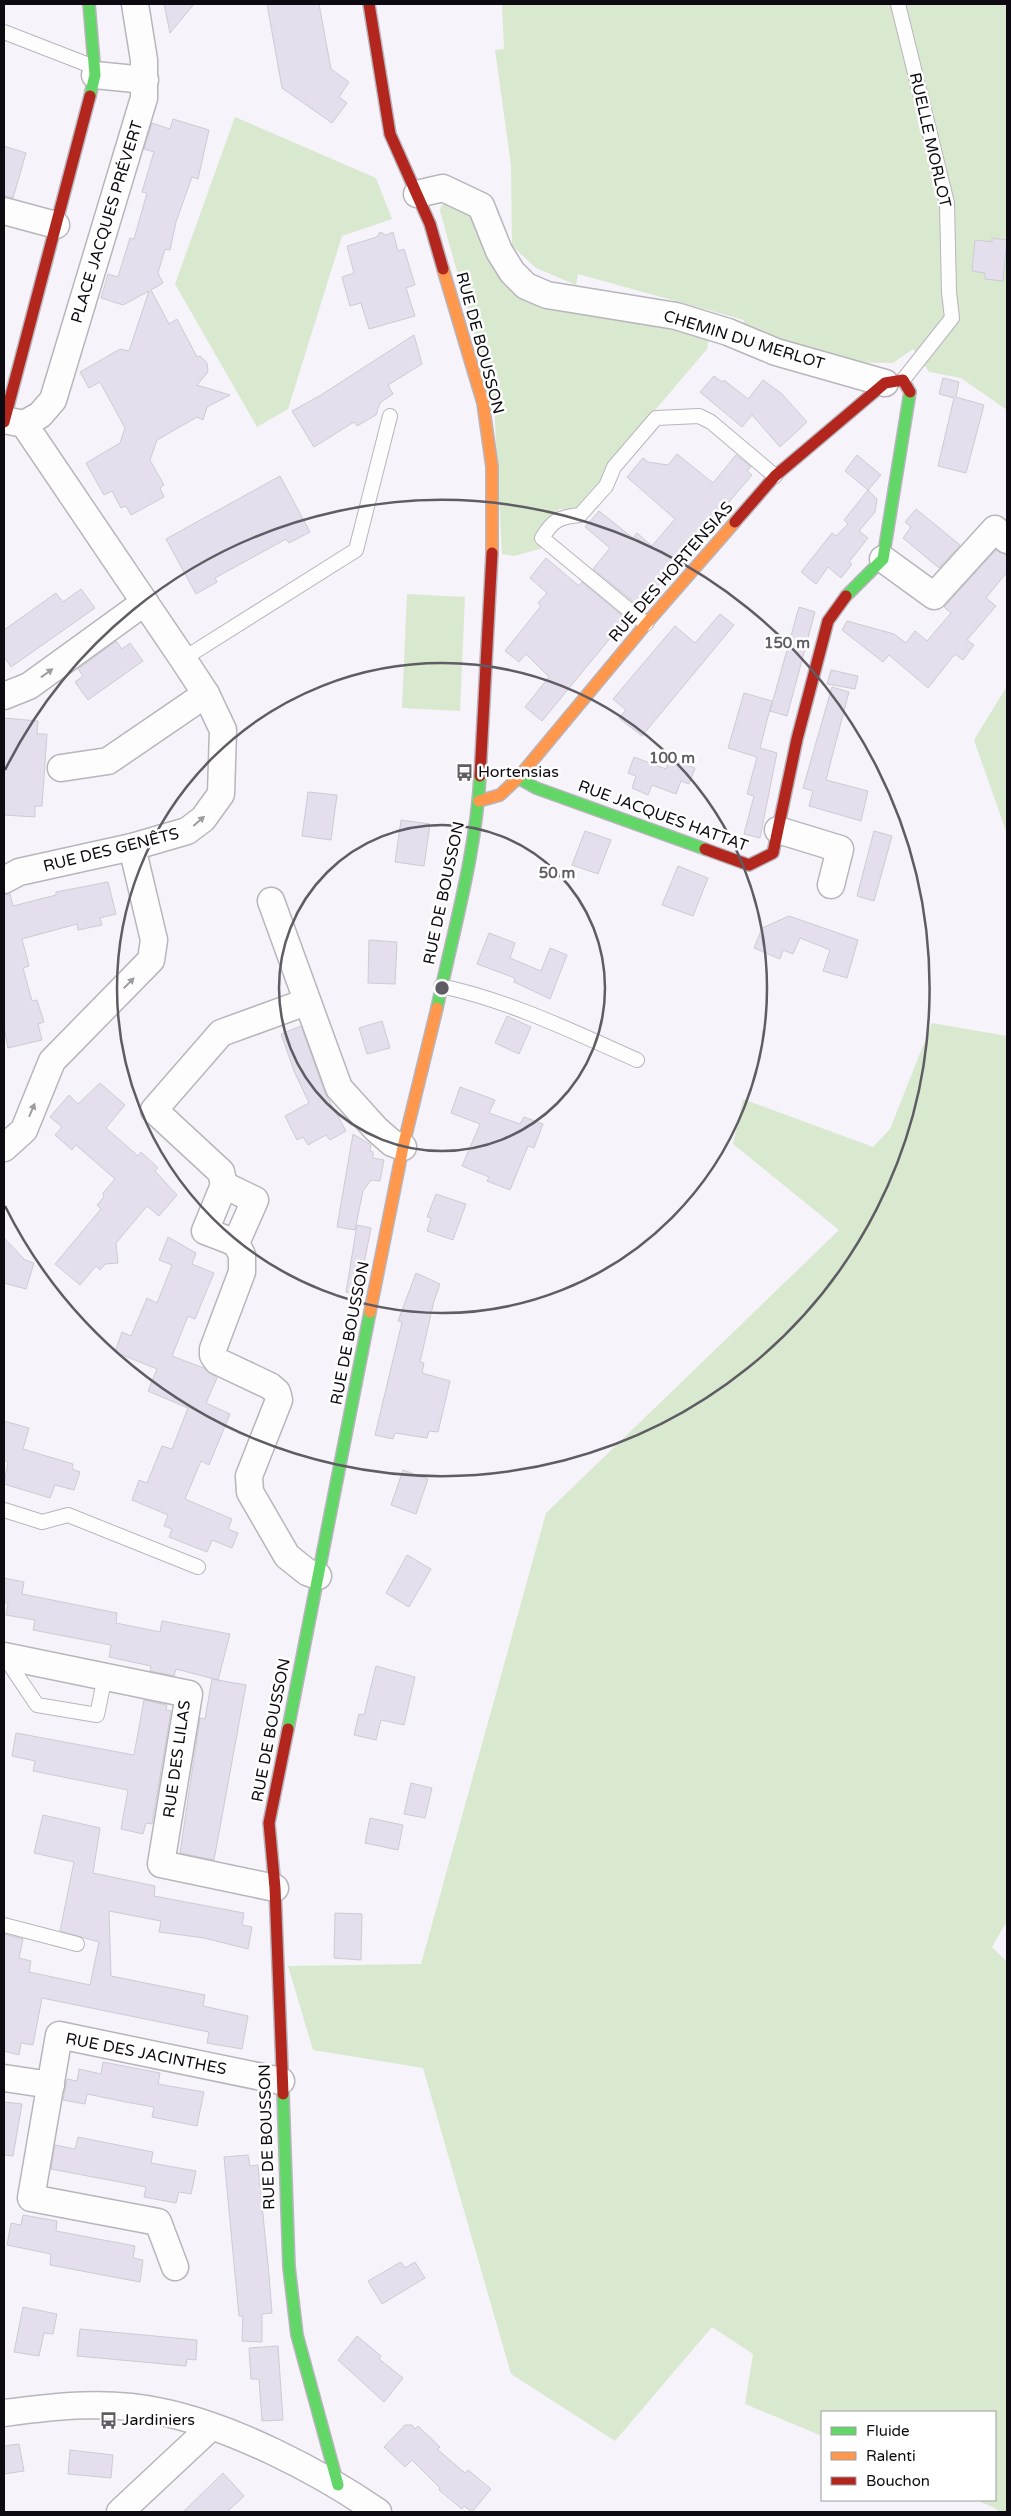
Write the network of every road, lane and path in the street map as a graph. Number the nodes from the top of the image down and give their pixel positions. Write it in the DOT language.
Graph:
graph roads {
  1 [pos="90,4"];
  2 [pos="135,4"];
  3 [pos="369,4"];
  4 [pos="898,4"];
  5 [pos="4,32"];
  6 [pos="95,71"];
  7 [pos="145,80"];
  8 [pos="417,194"];
  9 [pos="4,211"];
  10 [pos="56,226"];
  11 [pos="894,382"];
  12 [pos="390,416"];
  13 [pos="11,422"];
  14 [pos="775,476"];
  15 [pos="1007,540"];
  16 [pos="882,559"];
  17 [pos="145,602"];
  18 [pos="646,624"];
  19 [pos="183,659"];
  20 [pos="206,694"];
  21 [pos="4,696"];
  22 [pos="61,768"];
  23 [pos="518,778"];
  24 [pos="479,801"];
  25 [pos="778,830"];
  26 [pos="132,847"];
  27 [pos="4,880"];
  28 [pos="831,886"];
  29 [pos="271,901"];
  30 [pos="441,986"];
  31 [pos="306,1002"];
  32 [pos="636,1060"];
  33 [pos="403,1147"];
  34 [pos="4,1148"];
  35 [pos="224,1185"];
  36 [pos="236,1243"];
  37 [pos="4,1510"];
  38 [pos="198,1567"];
  39 [pos="318,1576"];
  40 [pos="4,1656"];
  41 [pos="105,1676"];
  42 [pos="275,1888"];
  43 [pos="4,1924"];
  44 [pos="77,1944"];
  45 [pos="4,2078"];
  46 [pos="281,2081"];
  47 [pos="51,2085"];
  48 [pos="175,2267"];
  49 [pos="4,2414"];
  50 [pos="211,2427"];
  51 [pos="338,2485"];
  52 [pos="120,2512"];
  53 [pos="378,2512"];
  1 -- 6 [label="street"];
  2 -- 7 [label="street, PLACE JACQUES PRÉVERT"];
  3 -- 8 [label="street, RUE DE BOUSSON"];
  4 -- 11 [label="lane, RUELLE MORLOT"];
  5 -- 6 [label="lane"];
  6 -- 7 [label="street"];
  6 -- 10 [label="street"];
  7 -- 13 [label="street, PLACE JACQUES PRÉVERT"];
  8 -- 11 [label="street, CHEMIN DU MERLOT"];
  8 -- 24 [label="street, RUE DE BOUSSON"];
  9 -- 10 [label="street"];
  10 -- 13 [label="street"];
  11 -- 14 [label="street, RUE DES HORTENSIAS"];
  11 -- 16 [label="street"];
  12 -- 19 [label="lane"];
  13 -- 17 [label="street, RUE DES GENÊTS"];
  14 -- 18 [label="street, RUE DES HORTENSIAS"];
  14 -- 18 [label="lane"];
  15 -- 16 [label="street"];
  16 -- 25 [label="street, RUE JACQUES HATTAT"];
  17 -- 19 [label="street, RUE DES GENÊTS"];
  21 -- 17 [label="street, one-way"];
  18 -- 23 [label="street, RUE DES HORTENSIAS"];
  19 -- 20 [label="street, RUE DES GENÊTS"];
  20 -- 22 [label="street"];
  26 -- 20 [label="street, RUE DES GENÊTS, one-way"];
  23 -- 24 [label="street, RUE DES HORTENSIAS"];
  23 -- 25 [label="street, RUE JACQUES HATTAT"];
  24 -- 30 [label="street, RUE DE BOUSSON"];
  25 -- 28 [label="street"];
  26 -- 27 [label="street, RUE DES GENÊTS"];
  34 -- 26 [label="street, one-way"];
  29 -- 31 [label="street"];
  30 -- 32 [label="lane"];
  30 -- 33 [label="street, RUE DE BOUSSON"];
  31 -- 33 [label="street"];
  31 -- 35 [label="street"];
  33 -- 39 [label="street, RUE DE BOUSSON"];
  35 -- 36 [label="street"];
  35 -- 36 [label="street"];
  36 -- 39 [label="street"];
  37 -- 38 [label="lane"];
  39 -- 42 [label="street, RUE DE BOUSSON"];
  40 -- 41 [label="street, RUE DES LILAS"];
  40 -- 41 [label="lane"];
  41 -- 42 [label="street, RUE DES LILAS"];
  42 -- 46 [label="street, RUE DE BOUSSON"];
  43 -- 44 [label="lane"];
  45 -- 47 [label="street"];
  46 -- 47 [label="street, RUE DES JACINTHES"];
  46 -- 51 [label="street, RUE DE BOUSSON"];
  47 -- 48 [label="street"];
  49 -- 50 [label="street"];
  50 -- 51 [label="street"];
  50 -- 52 [label="street"];
  51 -- 53 [label="street"];
}
